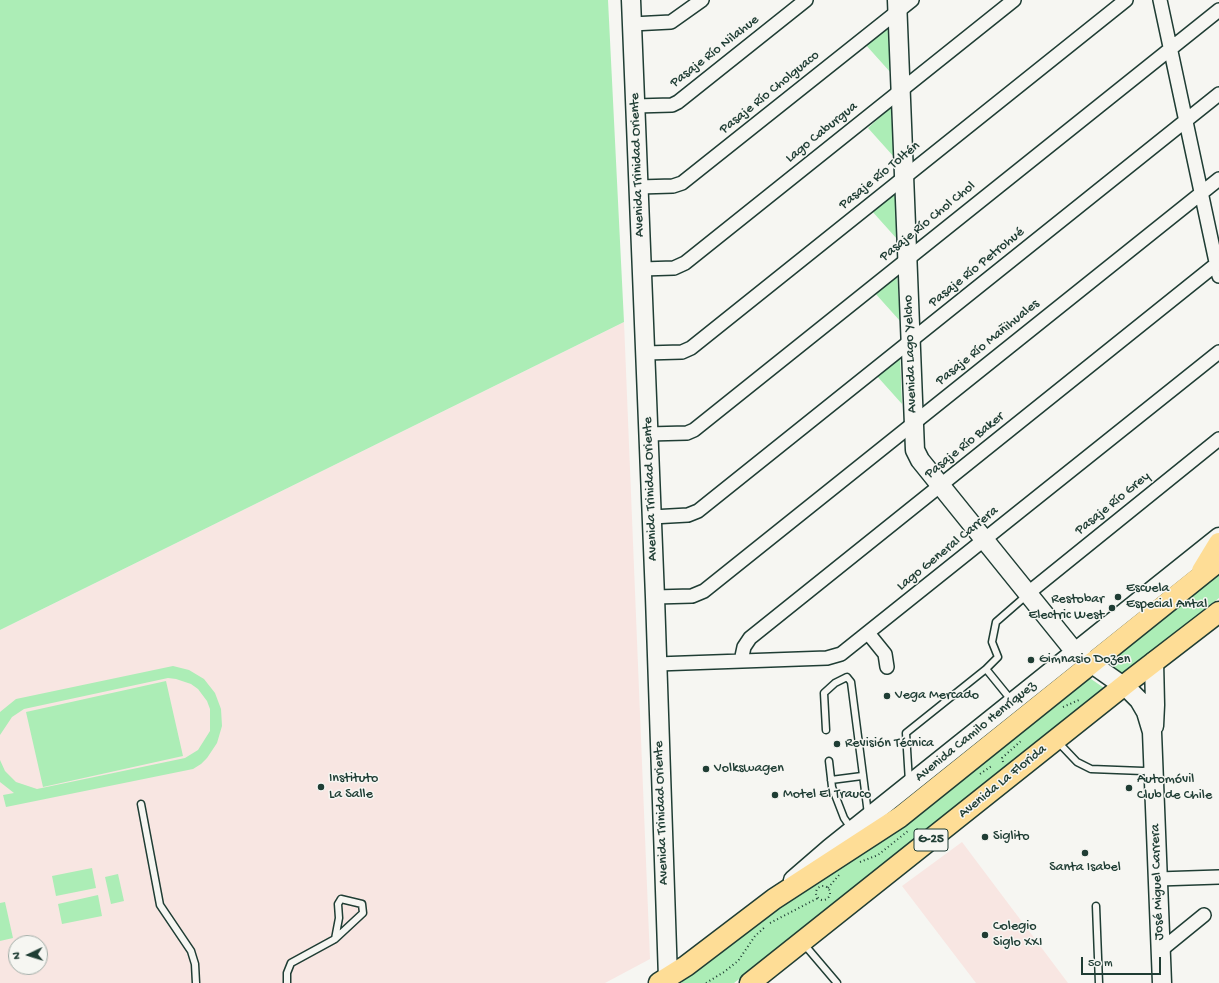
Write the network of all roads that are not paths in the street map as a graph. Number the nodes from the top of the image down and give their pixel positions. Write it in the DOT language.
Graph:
graph roads {
  1 [pos="631,0"];
  2 [pos="702,0"];
  3 [pos="806,0"];
  4 [pos="912,0"];
  5 [pos="1014,0"];
  6 [pos="1126,0"];
  7 [pos="1160,0"];
  8 [pos="898,6"];
  9 [pos="1219,10"];
  10 [pos="632,24"];
  11 [pos="1171,49"];
  12 [pos="901,90"];
  13 [pos="1219,94"];
  14 [pos="635,106"];
  15 [pos="1186,121"];
  16 [pos="904,177"];
  17 [pos="1219,179"];
  18 [pos="639,187"];
  19 [pos="1202,193"];
  20 [pos="908,260"];
  21 [pos="1218,268"];
  22 [pos="642,270"];
  23 [pos="911,341"];
  24 [pos="1219,352"];
  25 [pos="645,353"];
  26 [pos="914,423"];
  27 [pos="648,434"];
  28 [pos="1219,439"];
  29 [pos="941,486"];
  30 [pos="652,517"];
  31 [pos="1219,537"];
  32 [pos="984,540"];
  33 [pos="1219,543"];
  34 [pos="1219,561"];
  35 [pos="1198,578"];
  36 [pos="1027,594"];
  37 [pos="655,597"];
  38 [pos="1219,612"];
  39 [pos="868,633"];
  40 [pos="1083,657"];
  41 [pos="741,661"];
  42 [pos="1154,661"];
  43 [pos="657,664"];
  44 [pos="887,667"];
  45 [pos="986,669"];
  46 [pos="1123,686"];
  47 [pos="1013,702"];
  48 [pos="826,730"];
  49 [pos="1152,732"];
  50 [pos="1061,745"];
  51 [pos="829,761"];
  52 [pos="1154,769"];
  53 [pos="862,776"];
  54 [pos="831,780"];
  55 [pos="909,786"];
  56 [pos="141,804"];
  57 [pos="868,817"];
  58 [pos="852,830"];
  59 [pos="1219,877"];
  60 [pos="1158,879"];
  61 [pos="774,899"];
  62 [pos="1096,906"];
  63 [pos="1204,915"];
  64 [pos="335,939"];
  65 [pos="803,942"];
  66 [pos="1161,950"];
  67 [pos="761,977"];
  68 [pos="666,982"];
  69 [pos="196,983"];
  70 [pos="287,983"];
  71 [pos="837,983"];
  72 [pos="1099,983"];
  73 [pos="1162,983"];
  1 -- 10 [label="street, Avenida Trinidad Oriente"];
  2 -- 10 [label="street"];
  3 -- 14 [label="street, Pasaje Río Nilahue"];
  4 -- 8 [label="street, Pasaje Río Cholguaco"];
  5 -- 12 [label="street, Lago Caburgua"];
  6 -- 16 [label="street, Pasaje Río Toltén"];
  7 -- 11 [label="street"];
  8 -- 12 [label="street, Avenida Lago Yelcho"];
  8 -- 18 [label="street, Pasaje Río Cholguaco"];
  9 -- 11 [label="street, Pasaje Río Chol Chol"];
  10 -- 14 [label="street, Avenida Trinidad Oriente"];
  11 -- 15 [label="street"];
  11 -- 20 [label="street, Pasaje Río Chol Chol"];
  12 -- 16 [label="street, Avenida Lago Yelcho"];
  12 -- 22 [label="street, Lago Caburgua"];
  13 -- 15 [label="street, Pasaje Río Petrohué"];
  14 -- 18 [label="street, Avenida Trinidad Oriente"];
  15 -- 19 [label="street"];
  15 -- 23 [label="street, Pasaje Río Petrohué"];
  16 -- 20 [label="street, Avenida Lago Yelcho"];
  16 -- 25 [label="street, Pasaje Río Toltén"];
  17 -- 19 [label="street, Pasaje Río Mañihuales"];
  18 -- 22 [label="street, Avenida Trinidad Oriente"];
  19 -- 21 [label="street"];
  19 -- 26 [label="street, Pasaje Río Mañihuales"];
  20 -- 23 [label="street, Avenida Lago Yelcho"];
  20 -- 27 [label="street, Pasaje Río Chol Chol"];
  21 -- 29 [label="street, Pasaje Río Baker"];
  22 -- 25 [label="street, Avenida Trinidad Oriente"];
  23 -- 26 [label="street, Avenida Lago Yelcho"];
  23 -- 30 [label="street, Pasaje Río Petrohué"];
  24 -- 32 [label="street, Lago General Carrera"];
  25 -- 27 [label="street, Avenida Trinidad Oriente"];
  26 -- 29 [label="street, Avenida Lago Yelcho"];
  26 -- 37 [label="street, Pasaje Río Mañihuales"];
  27 -- 30 [label="street, Avenida Trinidad Oriente"];
  28 -- 36 [label="street, Pasaje Río Grey"];
  29 -- 32 [label="street, Avenida Lago Yelcho"];
  29 -- 41 [label="street, Pasaje Río Baker"];
  30 -- 37 [label="street, Avenida Trinidad Oriente"];
  31 -- 40 [label="street, Avenida Camilo Henríquez"];
  32 -- 36 [label="street, Avenida Lago Yelcho"];
  32 -- 39 [label="street, Lago General Carrera"];
  33 -- 35 [label="main road"];
  34 -- 35 [label="main road, Avenida Camilo Henríquez / G-25"];
  35 -- 40 [label="main road, Avenida Camilo Henríquez / G-25"];
  36 -- 40 [label="street, Avenida Lago Yelcho"];
  36 -- 45 [label="lane"];
  37 -- 43 [label="street, Avenida Trinidad Oriente"];
  38 -- 42 [label="main road, Avenida La Florida / G-25"];
  39 -- 41 [label="street, Lago General Carrera"];
  39 -- 44 [label="street"];
  40 -- 46 [label="street, José Miguel Carrera"];
  40 -- 47 [label="street, Avenida Camilo Henríquez"];
  40 -- 61 [label="main road, Avenida Camilo Henríquez / G-25"];
  41 -- 43 [label="street, Lago General Carrera"];
  42 -- 46 [label="main road, Avenida La Florida / G-25"];
  42 -- 49 [label="street, José Miguel Carrera"];
  43 -- 68 [label="street, Avenida Trinidad Oriente"];
  45 -- 47 [label="lane"];
  45 -- 55 [label="lane"];
  46 -- 49 [label="street, José Miguel Carrera"];
  46 -- 50 [label="main road, Avenida La Florida / G-25"];
  47 -- 55 [label="street, Avenida Camilo Henríquez"];
  48 -- 53 [label="lane"];
  49 -- 52 [label="street, José Miguel Carrera"];
  50 -- 52 [label="lane"];
  50 -- 65 [label="main road, Avenida La Florida / G-25"];
  51 -- 54 [label="lane"];
  52 -- 60 [label="street, José Miguel Carrera"];
  53 -- 54 [label="lane"];
  53 -- 57 [label="lane"];
  54 -- 58 [label="lane"];
  55 -- 57 [label="street, Avenida Camilo Henríquez"];
  56 -- 69 [label="lane"];
  57 -- 58 [label="street, Avenida Camilo Henríquez"];
  58 -- 61 [label="street, Avenida Camilo Henríquez"];
  59 -- 60 [label="street"];
  60 -- 66 [label="street, José Miguel Carrera"];
  61 -- 68 [label="main road, Avenida Camilo Henríquez / G-25"];
  62 -- 72 [label="lane"];
  63 -- 66 [label="street"];
  64 -- 64 [label="lane"];
  64 -- 70 [label="lane"];
  65 -- 67 [label="main road, Avenida La Florida / G-25"];
  65 -- 71 [label="lane"];
  66 -- 73 [label="street, José Miguel Carrera"];
}
